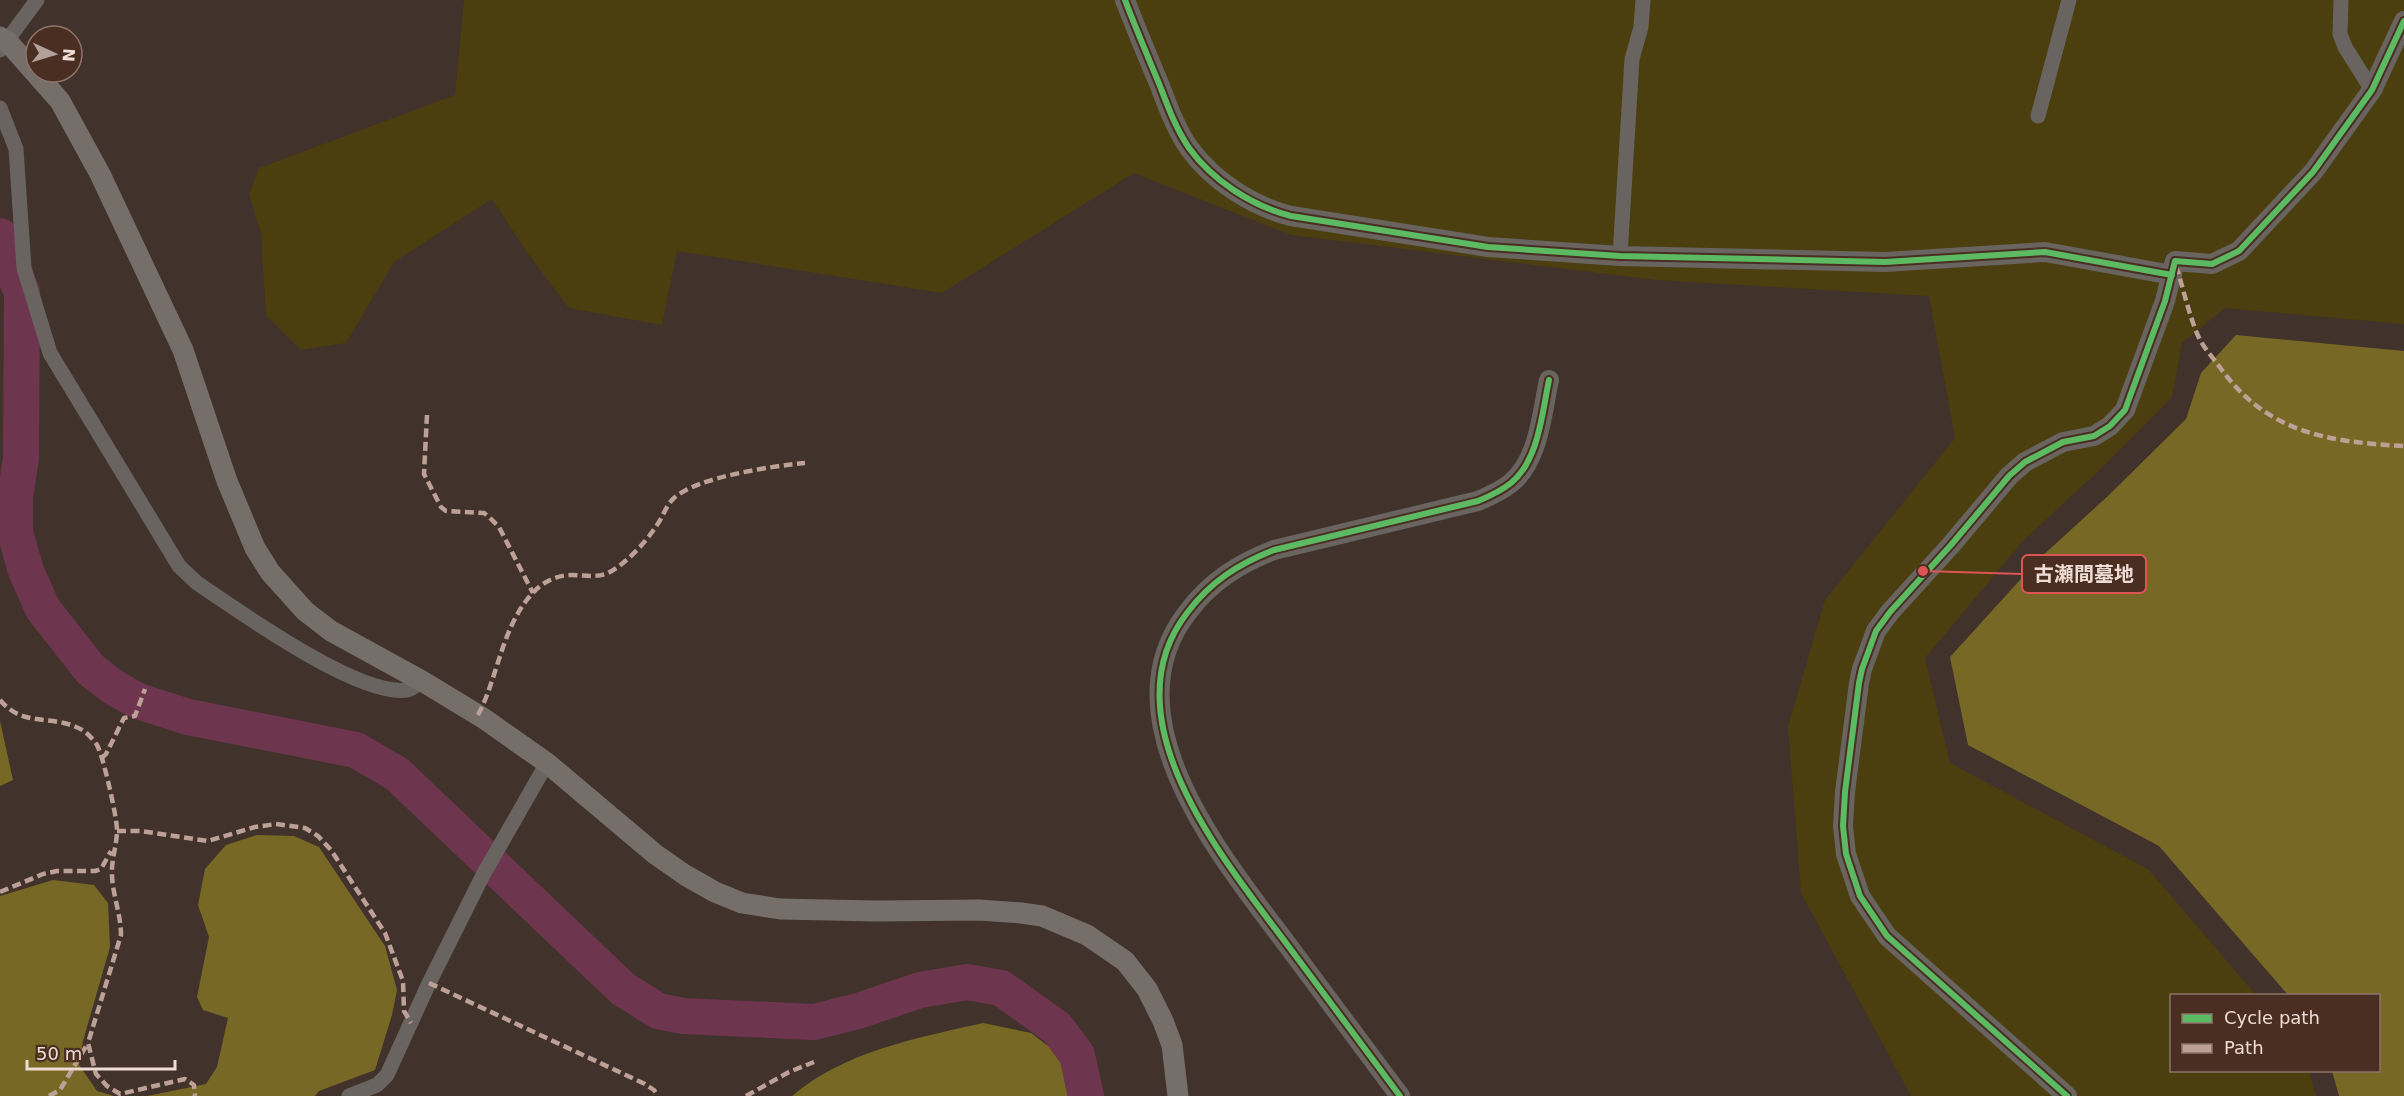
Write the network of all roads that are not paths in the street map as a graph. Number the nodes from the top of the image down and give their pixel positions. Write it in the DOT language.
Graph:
graph roads {
  1 [pos="37,0"];
  2 [pos="1125,0"];
  3 [pos="1643,0"];
  4 [pos="2069,0"];
  5 [pos="2341,0"];
  6 [pos="2404,21"];
  7 [pos="2,43"];
  8 [pos="2372,90"];
  9 [pos="0,108"];
  10 [pos="2037,116"];
  11 [pos="1620,256"];
  12 [pos="2172,275"];
  13 [pos="1549,380"];
  14 [pos="422,681"];
  15 [pos="547,764"];
  16 [pos="349,1096"];
  17 [pos="1178,1096"];
  18 [pos="1400,1096"];
  19 [pos="2067,1096"];
  1 -- 7 [label="street"];
  2 -- 11 [label="street"];
  3 -- 11 [label="street"];
  4 -- 10 [label="street"];
  5 -- 8 [label="street"];
  6 -- 8 [label="street"];
  7 -- 14 [label="main road"];
  8 -- 12 [label="street"];
  9 -- 14 [label="street"];
  11 -- 12 [label="street"];
  12 -- 19 [label="street"];
  13 -- 18 [label="street"];
  14 -- 15 [label="main road"];
  15 -- 16 [label="street"];
  15 -- 17 [label="main road"];
}
